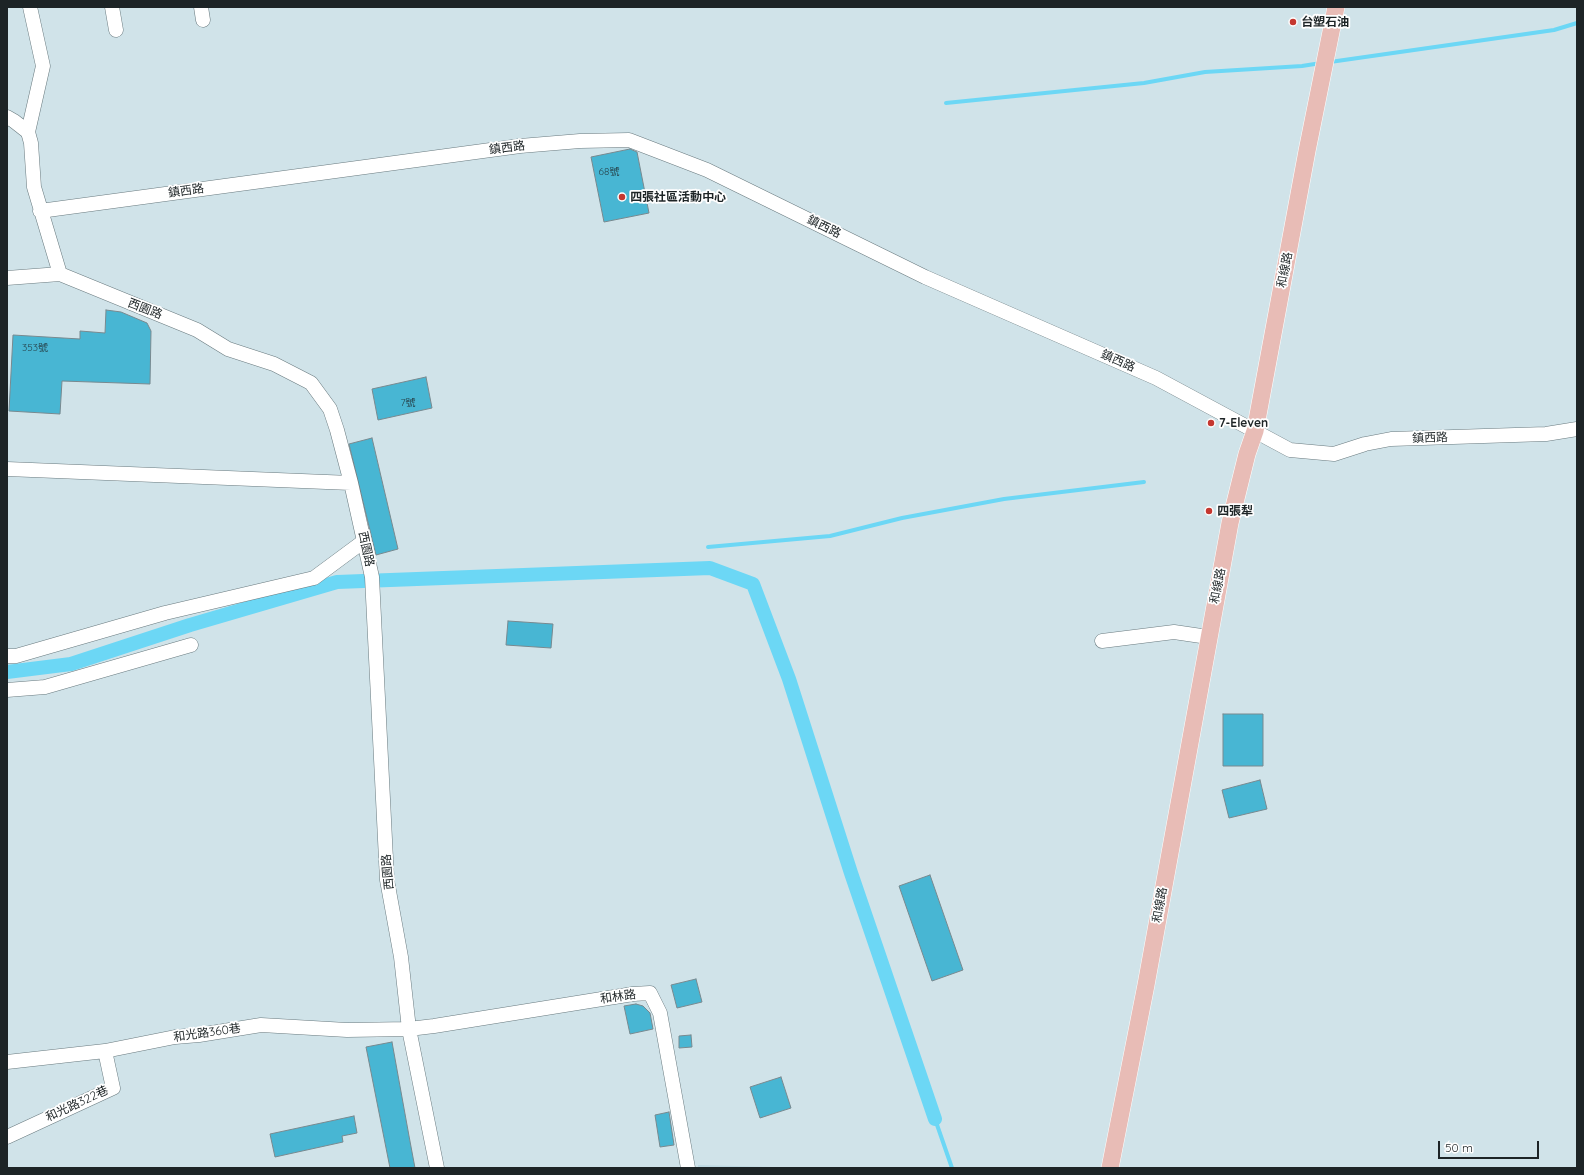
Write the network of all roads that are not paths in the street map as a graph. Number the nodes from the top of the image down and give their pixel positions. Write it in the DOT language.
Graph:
graph roads {
  1 [pos="30,7"];
  2 [pos="112,7"];
  3 [pos="1336,7"];
  4 [pos="116,30"];
  5 [pos="7,117"];
  6 [pos="28,132"];
  7 [pos="40,211"];
  8 [pos="60,274"];
  9 [pos="7,278"];
  10 [pos="1577,429"];
  11 [pos="1255,431"];
  12 [pos="7,469"];
  13 [pos="351,483"];
  14 [pos="364,541"];
  15 [pos="1208,637"];
  16 [pos="1102,641"];
  17 [pos="191,645"];
  18 [pos="7,656"];
  19 [pos="7,690"];
  20 [pos="409,1028"];
  21 [pos="105,1051"];
  22 [pos="7,1062"];
  23 [pos="7,1137"];
  24 [pos="438,1168"];
  25 [pos="688,1168"];
  26 [pos="1110,1168"];
  1 -- 6 [label="street"];
  2 -- 4 [label="street"];
  3 -- 11 [label="main road, 和線路"];
  5 -- 6 [label="street"];
  6 -- 7 [label="street"];
  7 -- 8 [label="street"];
  7 -- 11 [label="street, 鎮西路"];
  8 -- 9 [label="street"];
  8 -- 13 [label="street, 西園路"];
  10 -- 11 [label="street, 鎮西路"];
  11 -- 15 [label="main road, 和線路"];
  12 -- 13 [label="street"];
  13 -- 14 [label="street, 西園路"];
  14 -- 18 [label="street"];
  14 -- 20 [label="street, 西園路"];
  15 -- 16 [label="street"];
  15 -- 26 [label="main road, 和線路"];
  17 -- 19 [label="street"];
  20 -- 21 [label="street, 和光路360巷"];
  20 -- 24 [label="street, 西園路"];
  20 -- 25 [label="street, 和林路"];
  21 -- 22 [label="street, 和光路360巷"];
  21 -- 23 [label="street, 和光路322巷"];
}
